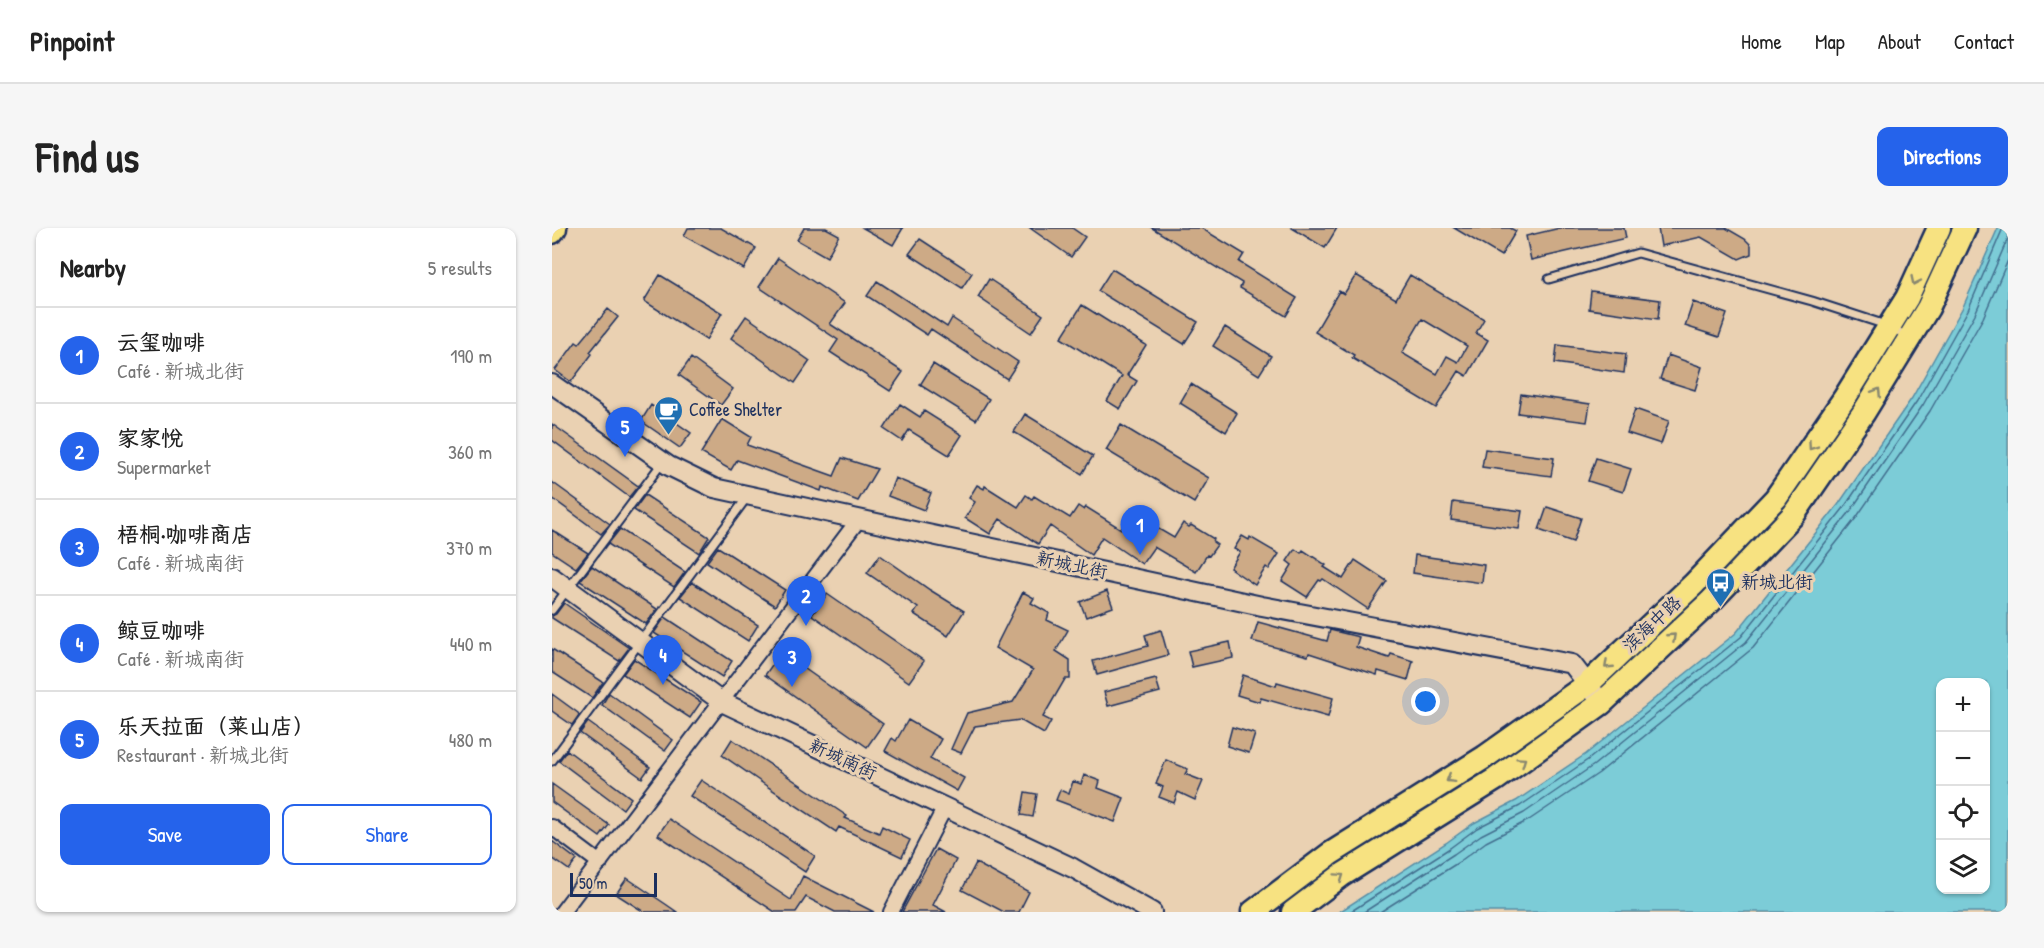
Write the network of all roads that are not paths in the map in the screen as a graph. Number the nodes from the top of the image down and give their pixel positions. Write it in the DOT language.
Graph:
graph roads {
  1 [pos="1939,228"];
  2 [pos="1965,228"];
  3 [pos="1549,279"];
  4 [pos="1889,326"];
  5 [pos="1910,339"];
  6 [pos="552,384"];
  7 [pos="663,462"];
  8 [pos="748,496"];
  9 [pos="859,519"];
  10 [pos="552,577"];
  11 [pos="567,589"];
  12 [pos="552,610"];
  13 [pos="640,642"];
  14 [pos="1588,684"];
  15 [pos="722,702"];
  16 [pos="1602,703"];
  17 [pos="552,761"];
  18 [pos="945,807"];
  19 [pos="552,827"];
  20 [pos="600,862"];
  21 [pos="562,912"];
  22 [pos="891,912"];
  23 [pos="1152,912"];
  24 [pos="1253,912"];
  25 [pos="1293,912"];
  1 -- 4 [label="main road, 滨海中路, one-way"];
  2 -- 5 [label="main road, 滨海中路"];
  3 -- 4 [label="lane"];
  4 -- 5 [label="lane"];
  4 -- 14 [label="main road, 滨海中路, one-way"];
  16 -- 5 [label="main road, 滨海中路, one-way"];
  6 -- 7 [label="street, 新城北街"];
  7 -- 8 [label="street, 新城北街"];
  7 -- 11 [label="lane"];
  8 -- 9 [label="street, 新城北街"];
  8 -- 13 [label="lane"];
  9 -- 14 [label="street, 新城北街"];
  9 -- 15 [label="street"];
  10 -- 11 [label="street, 新城南街"];
  11 -- 12 [label="lane"];
  11 -- 13 [label="street, 新城南街"];
  13 -- 15 [label="street, 新城南街"];
  13 -- 17 [label="lane"];
  14 -- 16 [label="street, 新城北街"];
  14 -- 24 [label="main road, 滨海中路, one-way"];
  15 -- 18 [label="street, 新城南街"];
  15 -- 20 [label="street"];
  25 -- 16 [label="main road, 滨海中路, one-way"];
  18 -- 22 [label="street"];
  18 -- 23 [label="street, 新城南街"];
  19 -- 20 [label="street"];
  20 -- 21 [label="street"];
}
